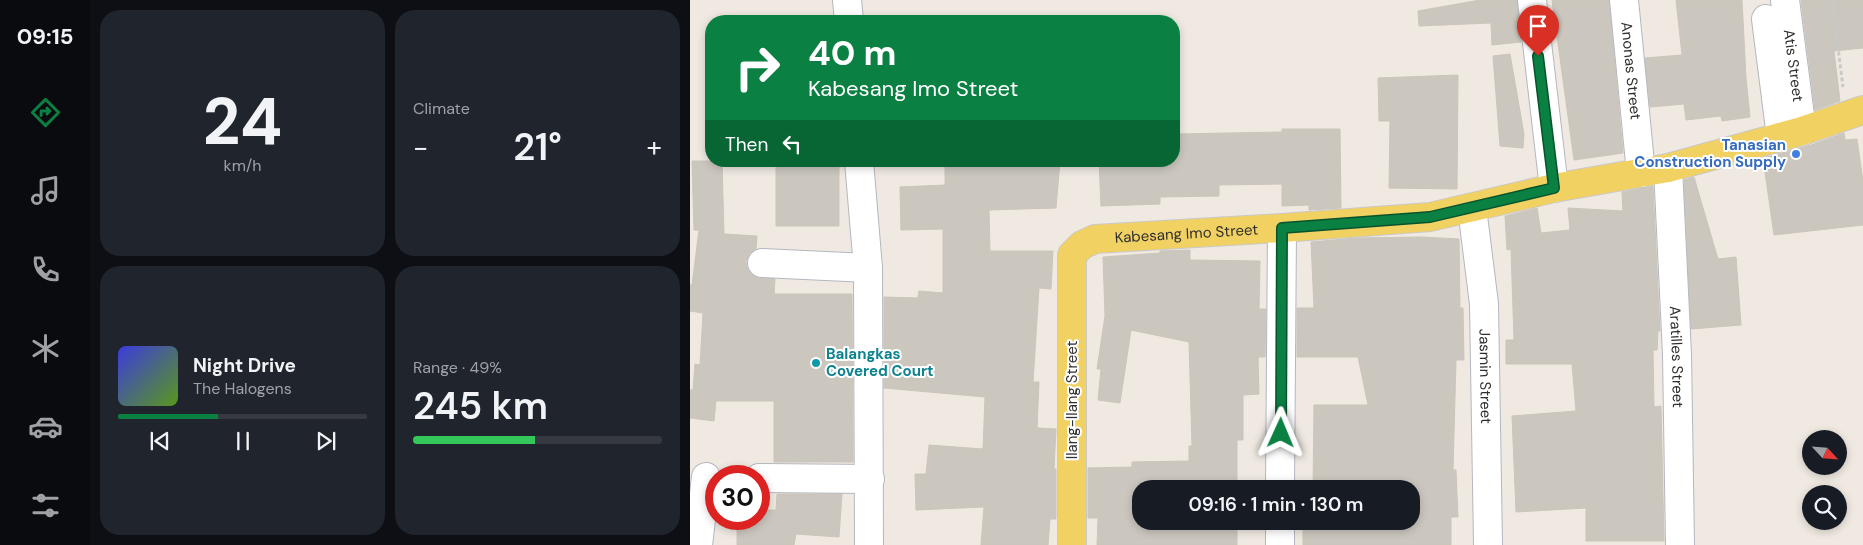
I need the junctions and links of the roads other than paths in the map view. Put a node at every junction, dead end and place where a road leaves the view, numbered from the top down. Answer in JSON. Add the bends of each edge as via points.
{"nodes":[{"id":1,"x":847,"y":0,"type":"edge"},
{"id":2,"x":1532,"y":0,"type":"edge"},
{"id":3,"x":1624,"y":0,"type":"edge"},
{"id":4,"x":1785,"y":0,"type":"edge"},
{"id":5,"x":848,"y":15,"type":"edge"},
{"id":6,"x":1766,"y":19,"type":"dead end"},
{"id":7,"x":1855,"y":112,"type":"edge"},
{"id":8,"x":1792,"y":134,"type":"junction"},
{"id":9,"x":860,"y":167,"type":"edge"},
{"id":10,"x":1668,"y":168,"type":"junction"},
{"id":11,"x":1641,"y":173,"type":"junction"},
{"id":12,"x":1554,"y":188,"type":"junction"},
{"id":13,"x":1472,"y":208,"type":"junction"},
{"id":14,"x":1282,"y":228,"type":"junction"},
{"id":15,"x":1072,"y":255,"type":"joint"},
{"id":16,"x":762,"y":263,"type":"dead end"},
{"id":17,"x":868,"y":268,"type":"junction"},
{"id":18,"x":704,"y":477,"type":"edge"},
{"id":19,"x":770,"y":478,"type":"edge"},
{"id":20,"x":870,"y":479,"type":"junction"},
{"id":21,"x":1280,"y":480,"type":"edge"},
{"id":22,"x":1280,"y":530,"type":"edge"},
{"id":23,"x":698,"y":545,"type":"edge"},
{"id":24,"x":869,"y":545,"type":"edge"},
{"id":25,"x":1072,"y":545,"type":"edge"},
{"id":26,"x":1280,"y":545,"type":"edge"},
{"id":27,"x":1488,"y":545,"type":"edge"},
{"id":28,"x":1680,"y":545,"type":"edge"}],
"edges":[{"from":1,"to":5,"type":"street"},
{"from":2,"to":12,"type":"street"},
{"from":3,"to":11,"type":"street","name":"Anonas Street"},
{"from":4,"to":8,"type":"street","name":"Atis Street"},
{"from":6,"to":8,"type":"street"},
{"from":7,"to":8,"type":"main road","name":"Kabesang Imo Street"},
{"from":8,"to":10,"type":"main road","name":"Kabesang Imo Street"},
{"from":9,"to":17,"type":"street"},
{"from":10,"to":11,"type":"main road","name":"Kabesang Imo Street"},
{"from":10,"to":28,"type":"street","name":"Aratilles Street","via":[[1677,354]]},
{"from":11,"to":12,"type":"main road","name":"Kabesang Imo Street"},
{"from":12,"to":13,"type":"main road","name":"Kabesang Imo Street"},
{"from":13,"to":14,"type":"main road","name":"Kabesang Imo Street","via":[[1430,217]]},
{"from":13,"to":27,"type":"street","name":"Jasmin Street","via":[[1484,304]]},
{"from":14,"to":15,"type":"main road","name":"Kabesang Imo Street","via":[[1095,239]]},
{"from":14,"to":21,"type":"street"},
{"from":15,"to":25,"type":"main road","name":"Ilang-Ilang Street"},
{"from":16,"to":17,"type":"street"},
{"from":17,"to":20,"type":"street"},
{"from":18,"to":23,"type":"street"},
{"from":19,"to":20,"type":"street"},
{"from":20,"to":24,"type":"street"},
{"from":22,"to":26,"type":"street"}]}
